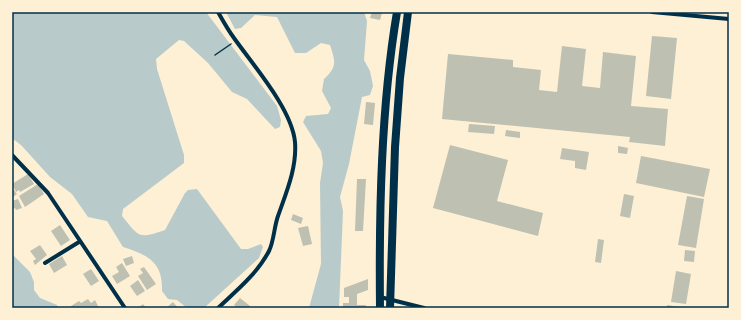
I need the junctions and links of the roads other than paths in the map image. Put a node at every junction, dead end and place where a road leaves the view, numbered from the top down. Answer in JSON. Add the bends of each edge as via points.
{"nodes":[{"id":1,"x":218,"y":12,"type":"edge"},
{"id":2,"x":397,"y":12,"type":"edge"},
{"id":3,"x":408,"y":12,"type":"edge"},
{"id":4,"x":652,"y":12,"type":"edge"},
{"id":5,"x":729,"y":19,"type":"edge"},
{"id":6,"x":12,"y":155,"type":"edge"},
{"id":7,"x":80,"y":242,"type":"junction"},
{"id":8,"x":45,"y":263,"type":"dead end"},
{"id":9,"x":380,"y":297,"type":"junction"},
{"id":10,"x":391,"y":304,"type":"edge"},
{"id":11,"x":125,"y":308,"type":"edge"},
{"id":12,"x":218,"y":308,"type":"edge"},
{"id":13,"x":380,"y":308,"type":"edge"},
{"id":14,"x":424,"y":308,"type":"edge"}],
"edges":[{"from":1,"to":12,"type":"street","via":[[236,41],[266,80],[286,115],[295,142],[294,165],[269,250],[256,271]]},
{"from":2,"to":9,"type":"highway","via":[[388,88],[381,193]]},
{"from":3,"to":10,"type":"highway","via":[[395,147]]},
{"from":4,"to":5,"type":"street"},
{"from":6,"to":7,"type":"street","via":[[48,193]]},
{"from":7,"to":8,"type":"street"},
{"from":7,"to":11,"type":"street"},
{"from":9,"to":10,"type":"street"},
{"from":9,"to":13,"type":"highway"},
{"from":10,"to":14,"type":"street"}]}
